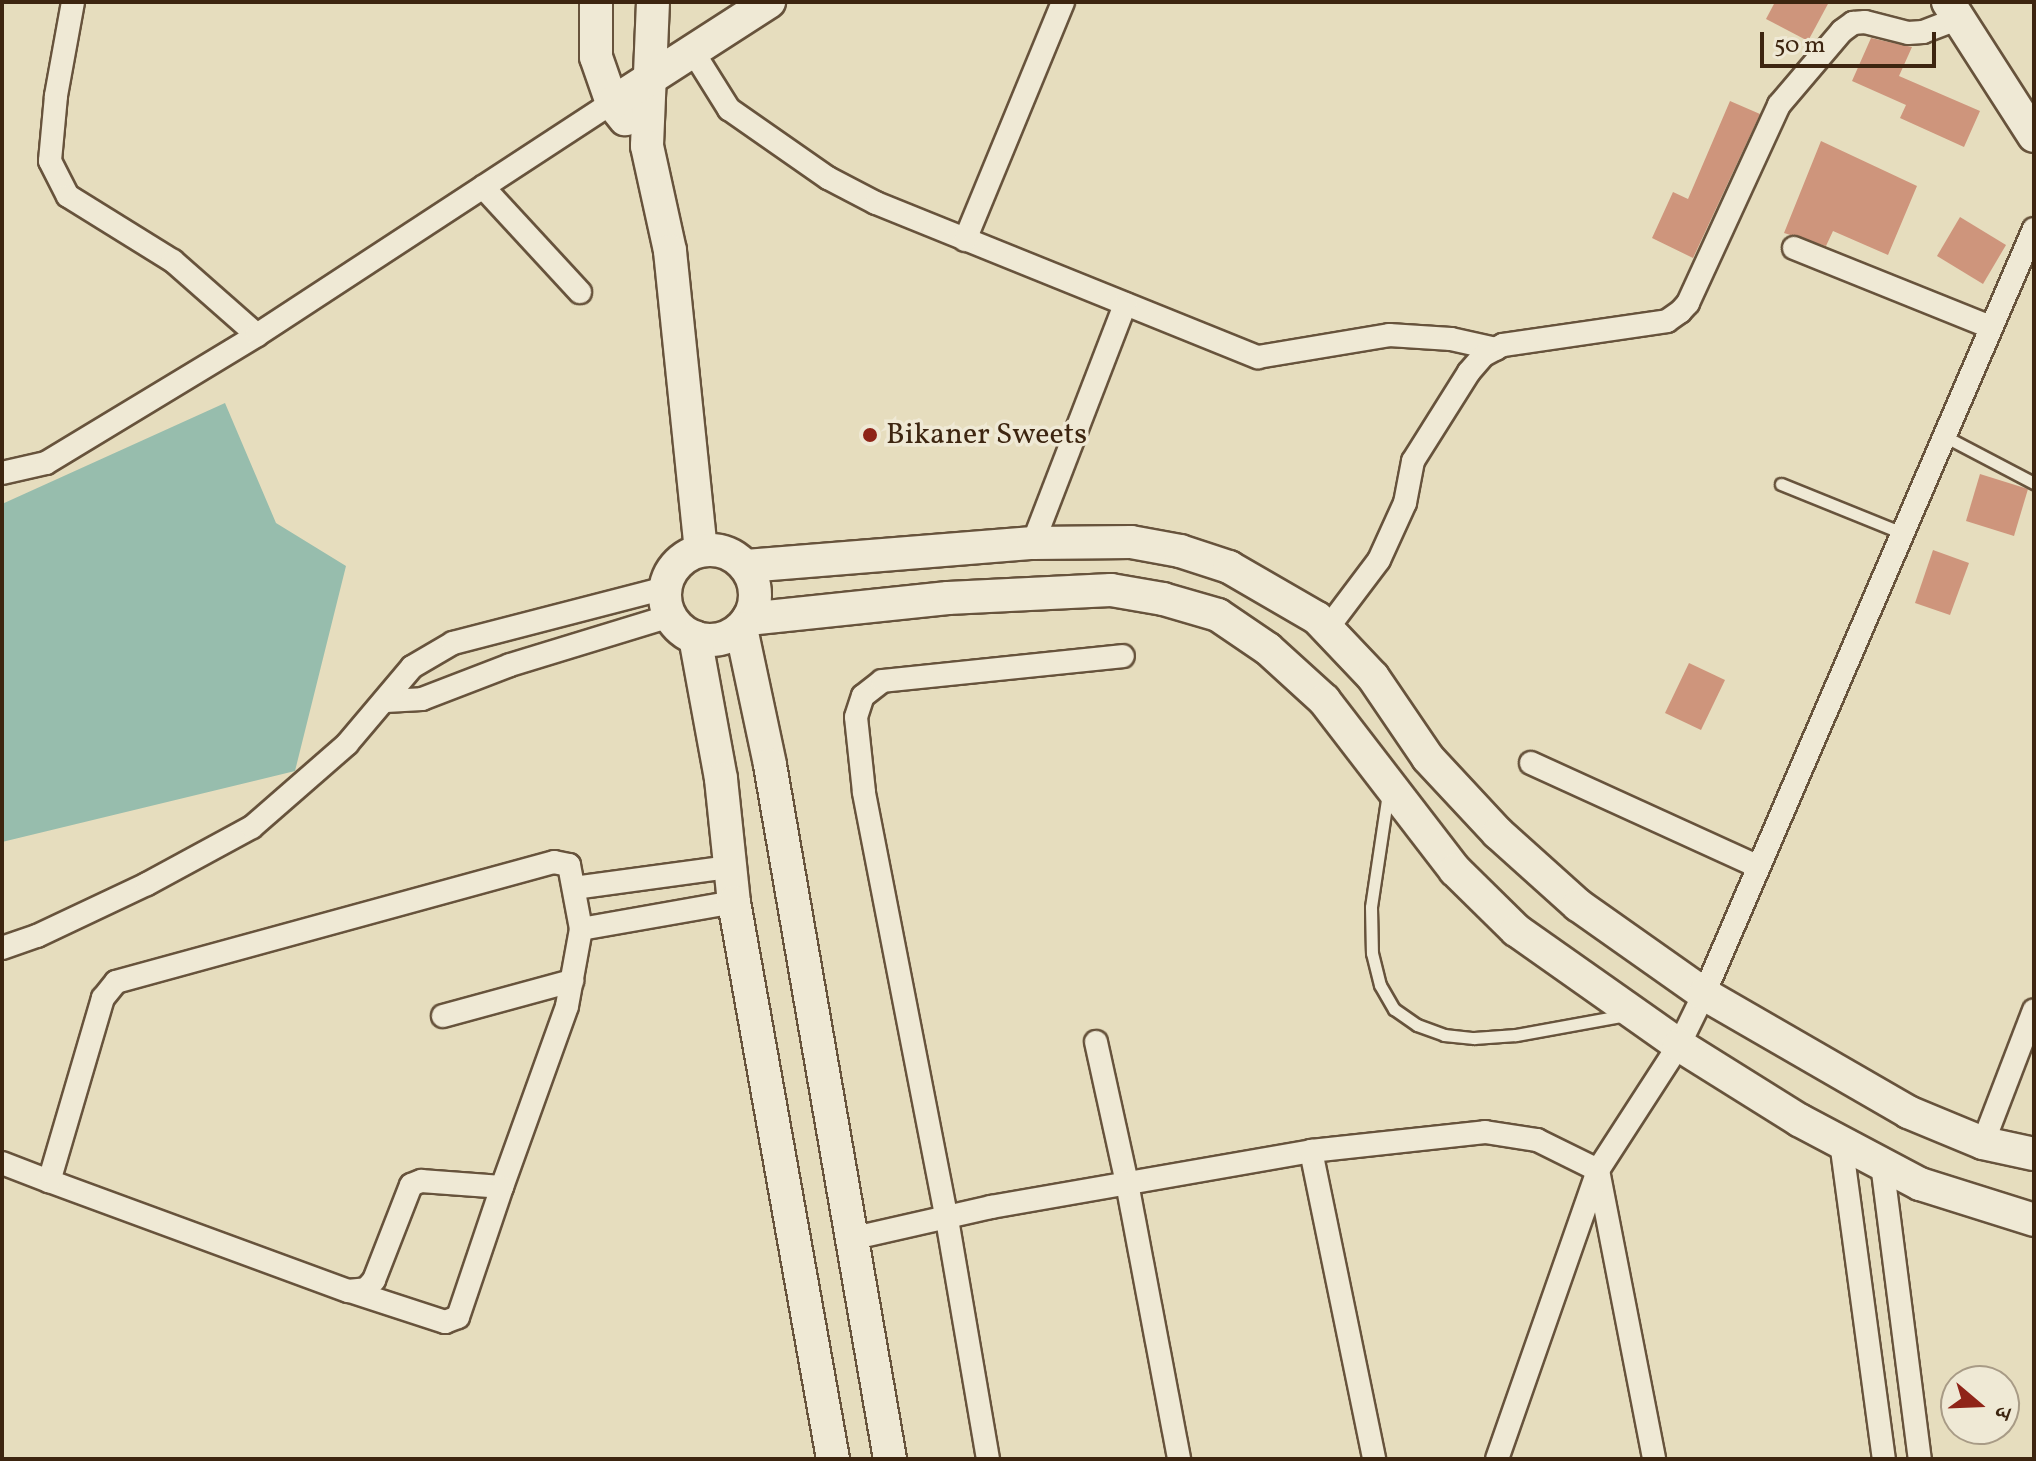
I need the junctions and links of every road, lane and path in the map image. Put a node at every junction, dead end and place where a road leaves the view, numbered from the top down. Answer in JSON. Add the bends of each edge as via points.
{"nodes":[{"id":1,"x":73,"y":2,"type":"edge"},
{"id":2,"x":596,"y":2,"type":"edge"},
{"id":3,"x":653,"y":2,"type":"edge"},
{"id":4,"x":769,"y":2,"type":"edge"},
{"id":5,"x":1063,"y":2,"type":"edge"},
{"id":6,"x":1953,"y":10,"type":"edge"},
{"id":7,"x":692,"y":50,"type":"junction"},
{"id":8,"x":652,"y":75,"type":"junction"},
{"id":9,"x":612,"y":103,"type":"junction"},
{"id":10,"x":2034,"y":136,"type":"edge"},
{"id":11,"x":647,"y":146,"type":"junction"},
{"id":12,"x":483,"y":187,"type":"junction"},
{"id":13,"x":2034,"y":229,"type":"edge"},
{"id":14,"x":965,"y":240,"type":"junction"},
{"id":15,"x":1794,"y":248,"type":"dead end"},
{"id":16,"x":580,"y":292,"type":"dead end"},
{"id":17,"x":1125,"y":304,"type":"junction"},
{"id":18,"x":1991,"y":327,"type":"junction"},
{"id":19,"x":257,"y":335,"type":"junction"},
{"id":20,"x":1496,"y":349,"type":"junction"},
{"id":21,"x":1944,"y":436,"type":"junction"},
{"id":22,"x":2,"y":473,"type":"edge"},
{"id":23,"x":2034,"y":483,"type":"edge"},
{"id":24,"x":1781,"y":484,"type":"dead end"},
{"id":25,"x":1902,"y":533,"type":"junction"},
{"id":26,"x":1033,"y":543,"type":"junction"},
{"id":27,"x":701,"y":550,"type":"junction"},
{"id":28,"x":746,"y":566,"type":"junction"},
{"id":29,"x":668,"y":602,"type":"junction"},
{"id":30,"x":745,"y":623,"type":"junction"},
{"id":31,"x":1327,"y":629,"type":"junction"},
{"id":32,"x":695,"y":637,"type":"junction"},
{"id":33,"x":1123,"y":656,"type":"dead end"},
{"id":34,"x":386,"y":701,"type":"junction"},
{"id":35,"x":1531,"y":763,"type":"dead end"},
{"id":36,"x":1390,"y":785,"type":"junction"},
{"id":37,"x":1757,"y":866,"type":"junction"},
{"id":38,"x":730,"y":867,"type":"junction"},
{"id":39,"x":574,"y":888,"type":"junction"},
{"id":40,"x":734,"y":902,"type":"junction"},
{"id":41,"x":581,"y":929,"type":"junction"},
{"id":42,"x":2,"y":948,"type":"edge"},
{"id":43,"x":572,"y":981,"type":"junction"},
{"id":44,"x":1704,"y":994,"type":"junction"},
{"id":45,"x":2034,"y":1010,"type":"edge"},
{"id":46,"x":1634,"y":1013,"type":"junction"},
{"id":47,"x":443,"y":1016,"type":"dead end"},
{"id":48,"x":1096,"y":1042,"type":"dead end"},
{"id":49,"x":1679,"y":1045,"type":"junction"},
{"id":50,"x":1841,"y":1142,"type":"junction"},
{"id":51,"x":1983,"y":1143,"type":"junction"},
{"id":52,"x":1311,"y":1151,"type":"junction"},
{"id":53,"x":2034,"y":1154,"type":"edge"},
{"id":54,"x":2,"y":1163,"type":"edge"},
{"id":55,"x":1882,"y":1164,"type":"junction"},
{"id":56,"x":1598,"y":1170,"type":"junction"},
{"id":57,"x":49,"y":1181,"type":"junction"},
{"id":58,"x":1127,"y":1183,"type":"junction"},
{"id":59,"x":502,"y":1187,"type":"junction"},
{"id":60,"x":947,"y":1220,"type":"junction"},
{"id":61,"x":2034,"y":1220,"type":"edge"},
{"id":62,"x":850,"y":1239,"type":"junction"},
{"id":63,"x":348,"y":1291,"type":"junction"},
{"id":64,"x":833,"y":1459,"type":"edge"},
{"id":65,"x":890,"y":1459,"type":"edge"},
{"id":66,"x":988,"y":1459,"type":"edge"},
{"id":67,"x":1179,"y":1459,"type":"edge"},
{"id":68,"x":1374,"y":1459,"type":"edge"},
{"id":69,"x":1497,"y":1459,"type":"edge"},
{"id":70,"x":1654,"y":1459,"type":"edge"},
{"id":71,"x":1884,"y":1459,"type":"edge"},
{"id":72,"x":1920,"y":1459,"type":"edge"}],
"edges":[{"from":1,"to":19,"type":"street","via":[[50,161],[68,196],[173,261]]},
{"from":2,"to":9,"type":"street","via":[[596,57]]},
{"from":3,"to":8,"type":"street"},
{"from":4,"to":7,"type":"street"},
{"from":5,"to":14,"type":"street"},
{"from":6,"to":10,"type":"street"},
{"from":6,"to":20,"type":"street","via":[[1923,32],[1865,22],[1842,31],[1779,105],[1680,312],[1667,321]]},
{"from":7,"to":8,"type":"street"},
{"from":7,"to":14,"type":"street","via":[[729,109],[876,203]]},
{"from":8,"to":9,"type":"street"},
{"from":8,"to":11,"type":"street"},
{"from":9,"to":11,"type":"street"},
{"from":9,"to":12,"type":"street"},
{"from":11,"to":27,"type":"street","via":[[670,251]]},
{"from":12,"to":16,"type":"street"},
{"from":12,"to":19,"type":"street"},
{"from":13,"to":18,"type":"street"},
{"from":14,"to":17,"type":"street"},
{"from":15,"to":18,"type":"street"},
{"from":17,"to":20,"type":"street","via":[[1258,357],[1389,335],[1451,339]]},
{"from":17,"to":26,"type":"street"},
{"from":18,"to":21,"type":"street"},
{"from":19,"to":22,"type":"street","via":[[46,463]]},
{"from":20,"to":31,"type":"street","via":[[1469,372],[1428,433],[1413,461],[1397,526],[1379,560]]},
{"from":21,"to":23,"type":"lane"},
{"from":21,"to":25,"type":"street"},
{"from":24,"to":25,"type":"lane"},
{"from":25,"to":37,"type":"street"},
{"from":26,"to":28,"type":"street"},
{"from":26,"to":31,"type":"street","via":[[1131,542],[1180,551],[1229,567]]},
{"from":27,"to":28,"type":"street","via":[[728,553]]},
{"from":27,"to":29,"type":"street","via":[[679,563]]},
{"from":28,"to":30,"type":"street","via":[[755,587]]},
{"from":29,"to":32,"type":"street","via":[[676,625]]},
{"from":29,"to":34,"type":"street","via":[[422,699]]},
{"from":29,"to":34,"type":"street","via":[[453,643],[412,667]]},
{"from":30,"to":32,"type":"street","via":[[719,639]]},
{"from":30,"to":36,"type":"street","via":[[948,598],[1111,590],[1163,599],[1218,615],[1268,649],[1324,700]]},
{"from":30,"to":62,"type":"street"},
{"from":31,"to":44,"type":"street","via":[[1373,677],[1428,758],[1498,833],[1578,905]]},
{"from":32,"to":38,"type":"street","via":[[721,779]]},
{"from":33,"to":60,"type":"street","via":[[882,681],[863,696],[856,717],[864,792]]},
{"from":34,"to":42,"type":"street","via":[[347,744],[252,827],[147,884]]},
{"from":35,"to":37,"type":"street"},
{"from":36,"to":46,"type":"street","via":[[1455,870],[1516,930]]},
{"from":36,"to":46,"type":"lane","via":[[1371,907],[1372,953],[1380,985],[1394,1009],[1444,1035],[1474,1038]]},
{"from":37,"to":44,"type":"street"},
{"from":38,"to":39,"type":"street"},
{"from":38,"to":40,"type":"street"},
{"from":39,"to":41,"type":"street"},
{"from":39,"to":57,"type":"street","via":[[569,865],[554,862],[116,982],[103,998]]},
{"from":40,"to":41,"type":"street"},
{"from":40,"to":64,"type":"street"},
{"from":41,"to":43,"type":"street"},
{"from":43,"to":47,"type":"street"},
{"from":43,"to":59,"type":"street"},
{"from":44,"to":49,"type":"street"},
{"from":44,"to":51,"type":"street","via":[[1908,1112]]},
{"from":45,"to":51,"type":"street"},
{"from":46,"to":49,"type":"street"},
{"from":48,"to":58,"type":"street"},
{"from":49,"to":50,"type":"street"},
{"from":49,"to":56,"type":"street"},
{"from":50,"to":55,"type":"street"},
{"from":50,"to":71,"type":"street"},
{"from":51,"to":53,"type":"street"},
{"from":52,"to":56,"type":"street","via":[[1485,1132],[1537,1140]]},
{"from":52,"to":58,"type":"street"},
{"from":52,"to":68,"type":"street"},
{"from":54,"to":57,"type":"street"},
{"from":55,"to":61,"type":"street","via":[[1920,1184]]},
{"from":55,"to":72,"type":"street"},
{"from":56,"to":69,"type":"street"},
{"from":56,"to":70,"type":"street"},
{"from":57,"to":63,"type":"street"},
{"from":58,"to":60,"type":"street"},
{"from":58,"to":67,"type":"street"},
{"from":59,"to":63,"type":"street","via":[[421,1181],[411,1185],[374,1280],[366,1289]]},
{"from":59,"to":63,"type":"street","via":[[458,1317],[445,1322]]},
{"from":60,"to":62,"type":"street"},
{"from":60,"to":66,"type":"street"},
{"from":62,"to":65,"type":"street"}]}
